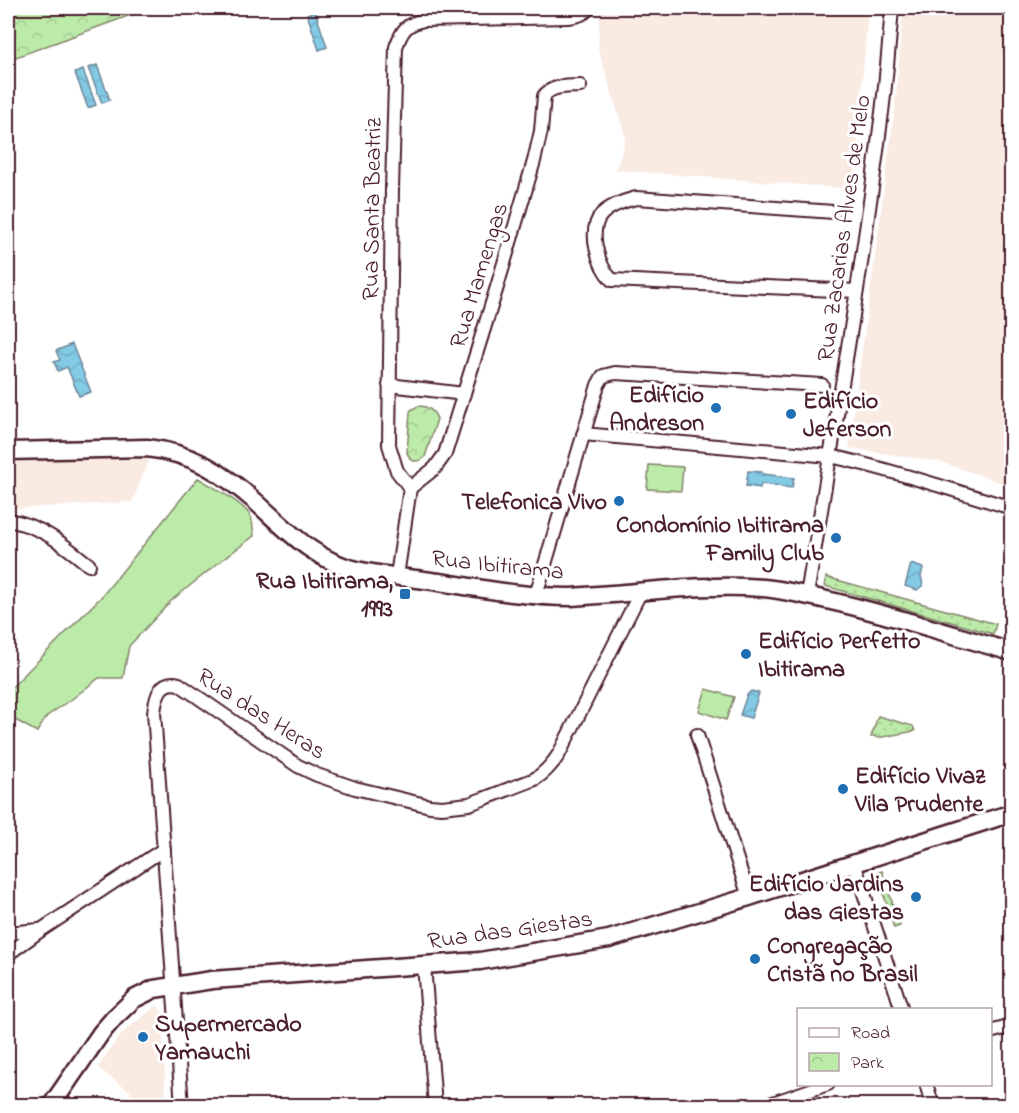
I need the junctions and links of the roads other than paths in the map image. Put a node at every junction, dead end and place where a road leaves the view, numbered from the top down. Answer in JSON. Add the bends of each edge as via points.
{"nodes":[{"id":1,"x":589,"y":8,"type":"edge"},
{"id":2,"x":892,"y":8,"type":"edge"},
{"id":3,"x":580,"y":86,"type":"dead end"},
{"id":4,"x":834,"y":212,"type":"dead end"},
{"id":5,"x":856,"y":291,"type":"junction"},
{"id":6,"x":389,"y":385,"type":"junction"},
{"id":7,"x":822,"y":386,"type":"dead end"},
{"id":8,"x":465,"y":394,"type":"junction"},
{"id":9,"x":583,"y":434,"type":"junction"},
{"id":10,"x":8,"y":451,"type":"edge"},
{"id":11,"x":830,"y":456,"type":"junction"},
{"id":12,"x":410,"y":488,"type":"junction"},
{"id":13,"x":1011,"y":508,"type":"edge"},
{"id":14,"x":8,"y":520,"type":"edge"},
{"id":15,"x":89,"y":565,"type":"dead end"},
{"id":16,"x":397,"y":576,"type":"junction"},
{"id":17,"x":641,"y":591,"type":"junction"},
{"id":18,"x":536,"y":595,"type":"junction"},
{"id":19,"x":807,"y":596,"type":"junction"},
{"id":20,"x":1011,"y":652,"type":"edge"},
{"id":21,"x":697,"y":735,"type":"dead end"},
{"id":22,"x":1011,"y":813,"type":"edge"},
{"id":23,"x":165,"y":849,"type":"junction"},
{"id":24,"x":854,"y":863,"type":"junction"},
{"id":25,"x":749,"y":897,"type":"junction"},
{"id":26,"x":41,"y":930,"type":"junction"},
{"id":27,"x":8,"y":933,"type":"edge"},
{"id":28,"x":8,"y":954,"type":"edge"},
{"id":29,"x":424,"y":965,"type":"junction"},
{"id":30,"x":174,"y":986,"type":"junction"},
{"id":31,"x":901,"y":1008,"type":"edge"},
{"id":32,"x":1011,"y":1026,"type":"edge"},
{"id":33,"x":992,"y":1031,"type":"edge"},
{"id":34,"x":822,"y":1086,"type":"edge"},
{"id":35,"x":927,"y":1086,"type":"edge"},
{"id":36,"x":51,"y":1106,"type":"edge"},
{"id":37,"x":182,"y":1106,"type":"edge"},
{"id":38,"x":435,"y":1106,"type":"edge"},
{"id":39,"x":764,"y":1106,"type":"edge"},
{"id":40,"x":933,"y":1106,"type":"edge"}],
"edges":[{"from":1,"to":6,"type":"street","name":"Rua Santa Beatriz","via":[[568,17],[424,20],[406,27],[400,36],[396,47]]},
{"from":2,"to":5,"type":"street","name":"Rua Zacarias Alves de Melo","via":[[881,119]]},
{"from":3,"to":8,"type":"street","name":"Rua Mamengas","via":[[552,88],[544,96],[534,161]]},
{"from":4,"to":5,"type":"street","via":[[636,198],[620,202],[602,214],[595,228],[597,251],[612,280]]},
{"from":5,"to":11,"type":"street","name":"Rua Zacarias Alves de Melo"},
{"from":6,"to":8,"type":"street"},
{"from":6,"to":12,"type":"street","name":"Rua Santa Beatriz","via":[[389,445],[398,471]]},
{"from":7,"to":9,"type":"street","via":[[610,374],[600,380]]},
{"from":8,"to":12,"type":"street","name":"Rua Mamengas","via":[[445,454]]},
{"from":9,"to":11,"type":"street"},
{"from":9,"to":18,"type":"street"},
{"from":10,"to":16,"type":"main road","name":"Rua Ibitirama","via":[[167,450],[198,461],[234,484],[293,536],[330,561],[356,570]]},
{"from":11,"to":13,"type":"street"},
{"from":11,"to":19,"type":"street","name":"Rua Zacarias Alves de Melo"},
{"from":12,"to":16,"type":"street"},
{"from":14,"to":15,"type":"street","via":[[56,538]]},
{"from":16,"to":18,"type":"main road","name":"Rua Ibitirama"},
{"from":17,"to":18,"type":"main road","name":"Rua Ibitirama","via":[[572,597]]},
{"from":17,"to":19,"type":"main road","name":"Rua Ibitirama","via":[[734,586]]},
{"from":17,"to":23,"type":"street","name":"Rua das Heras","via":[[552,765],[535,779],[469,804],[430,806],[317,775],[179,684],[162,687],[153,712]]},
{"from":19,"to":20,"type":"main road","name":"Rua Ibitirama"},
{"from":21,"to":25,"type":"street"},
{"from":22,"to":24,"type":"main road","name":"Rua das Giestas"},
{"from":23,"to":26,"type":"street"},
{"from":23,"to":30,"type":"street","name":"Rua das Heras"},
{"from":24,"to":25,"type":"main road","name":"Rua das Giestas"},
{"from":24,"to":31,"type":"street"},
{"from":25,"to":29,"type":"main road","name":"Rua das Giestas","via":[[609,939],[511,957]]},
{"from":26,"to":27,"type":"street"},
{"from":26,"to":28,"type":"street"},
{"from":29,"to":30,"type":"main road","name":"Rua das Giestas"},
{"from":29,"to":38,"type":"street"},
{"from":30,"to":36,"type":"main road","name":"Rua das Giestas","via":[[154,989],[134,999],[115,1017]]},
{"from":30,"to":37,"type":"street","name":"Rua das Heras"},
{"from":32,"to":33,"type":"street"},
{"from":34,"to":39,"type":"street"},
{"from":35,"to":40,"type":"street"}]}
